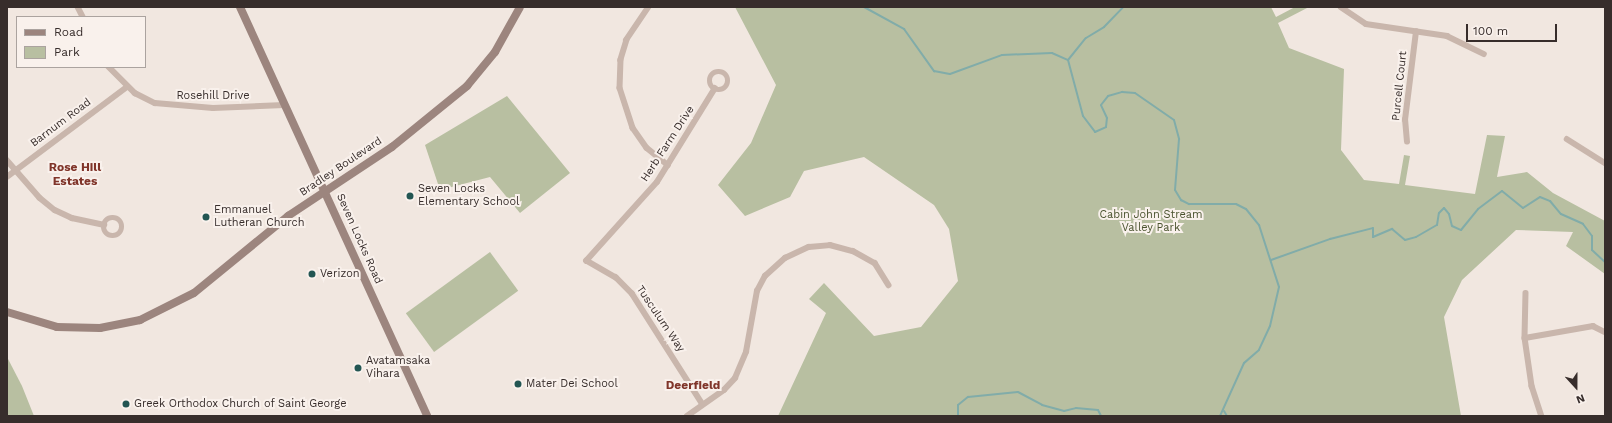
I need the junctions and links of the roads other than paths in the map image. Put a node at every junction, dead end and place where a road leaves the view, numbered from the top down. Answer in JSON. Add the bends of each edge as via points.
{"nodes":[{"id":1,"x":78,"y":7,"type":"edge"},
{"id":2,"x":240,"y":7,"type":"edge"},
{"id":3,"x":520,"y":7,"type":"edge"},
{"id":4,"x":649,"y":7,"type":"edge"},
{"id":5,"x":1341,"y":7,"type":"edge"},
{"id":6,"x":82,"y":16,"type":"edge"},
{"id":7,"x":1416,"y":32,"type":"junction"},
{"id":8,"x":1484,"y":54,"type":"dead end"},
{"id":9,"x":109,"y":68,"type":"edge"},
{"id":10,"x":127,"y":87,"type":"junction"},
{"id":11,"x":715,"y":88,"type":"dead end"},
{"id":12,"x":284,"y":104,"type":"junction"},
{"id":13,"x":1567,"y":139,"type":"dead end"},
{"id":14,"x":1407,"y":142,"type":"dead end"},
{"id":15,"x":7,"y":160,"type":"edge"},
{"id":16,"x":1605,"y":163,"type":"edge"},
{"id":17,"x":668,"y":165,"type":"junction"},
{"id":18,"x":15,"y":170,"type":"junction"},
{"id":19,"x":7,"y":177,"type":"edge"},
{"id":20,"x":324,"y":190,"type":"junction"},
{"id":21,"x":104,"y":225,"type":"dead end"},
{"id":22,"x":586,"y":261,"type":"joint"},
{"id":23,"x":889,"y":285,"type":"dead end"},
{"id":24,"x":1526,"y":292,"type":"dead end"},
{"id":25,"x":7,"y":312,"type":"edge"},
{"id":26,"x":1605,"y":332,"type":"edge"},
{"id":27,"x":1525,"y":338,"type":"junction"},
{"id":28,"x":702,"y":404,"type":"junction"},
{"id":29,"x":427,"y":416,"type":"edge"},
{"id":30,"x":687,"y":416,"type":"edge"},
{"id":31,"x":1542,"y":416,"type":"edge"}],
"edges":[{"from":1,"to":6,"type":"street"},
{"from":2,"to":12,"type":"main road","name":"Seven Locks Road"},
{"from":3,"to":20,"type":"main road","name":"Bradley Boulevard","via":[[495,52],[467,86],[392,147]]},
{"from":4,"to":17,"type":"street","via":[[627,40],[621,60],[620,88],[633,128],[648,148]]},
{"from":5,"to":7,"type":"street","via":[[1366,24]]},
{"from":7,"to":8,"type":"street","via":[[1447,36]]},
{"from":7,"to":14,"type":"street","name":"Purcell Court","via":[[1405,120]]},
{"from":9,"to":10,"type":"street","name":"Rosehill Drive"},
{"from":10,"to":12,"type":"street","name":"Rosehill Drive","via":[[155,103],[175,107]]},
{"from":10,"to":18,"type":"street","name":"Barnum Road"},
{"from":11,"to":17,"type":"street","name":"Herb Farm Drive"},
{"from":12,"to":20,"type":"main road","name":"Seven Locks Road"},
{"from":13,"to":16,"type":"street"},
{"from":15,"to":18,"type":"street"},
{"from":17,"to":22,"type":"street","name":"Herb Farm Drive"},
{"from":18,"to":19,"type":"street","name":"Barnum Road"},
{"from":18,"to":21,"type":"street","via":[[55,210],[72,218]]},
{"from":20,"to":25,"type":"main road","name":"Bradley Boulevard","via":[[215,278],[158,313],[100,328],[57,327]]},
{"from":20,"to":29,"type":"main road","name":"Seven Locks Road"},
{"from":22,"to":28,"type":"street","name":"Tusculum Way","via":[[616,278],[632,294]]},
{"from":23,"to":28,"type":"street","via":[[875,263],[853,251],[830,246],[809,247],[784,258],[765,276],[757,291],[740,369],[724,390]]},
{"from":24,"to":27,"type":"street"},
{"from":26,"to":27,"type":"street","via":[[1593,326]]},
{"from":27,"to":31,"type":"street","via":[[1532,386]]},
{"from":28,"to":30,"type":"street"}]}
